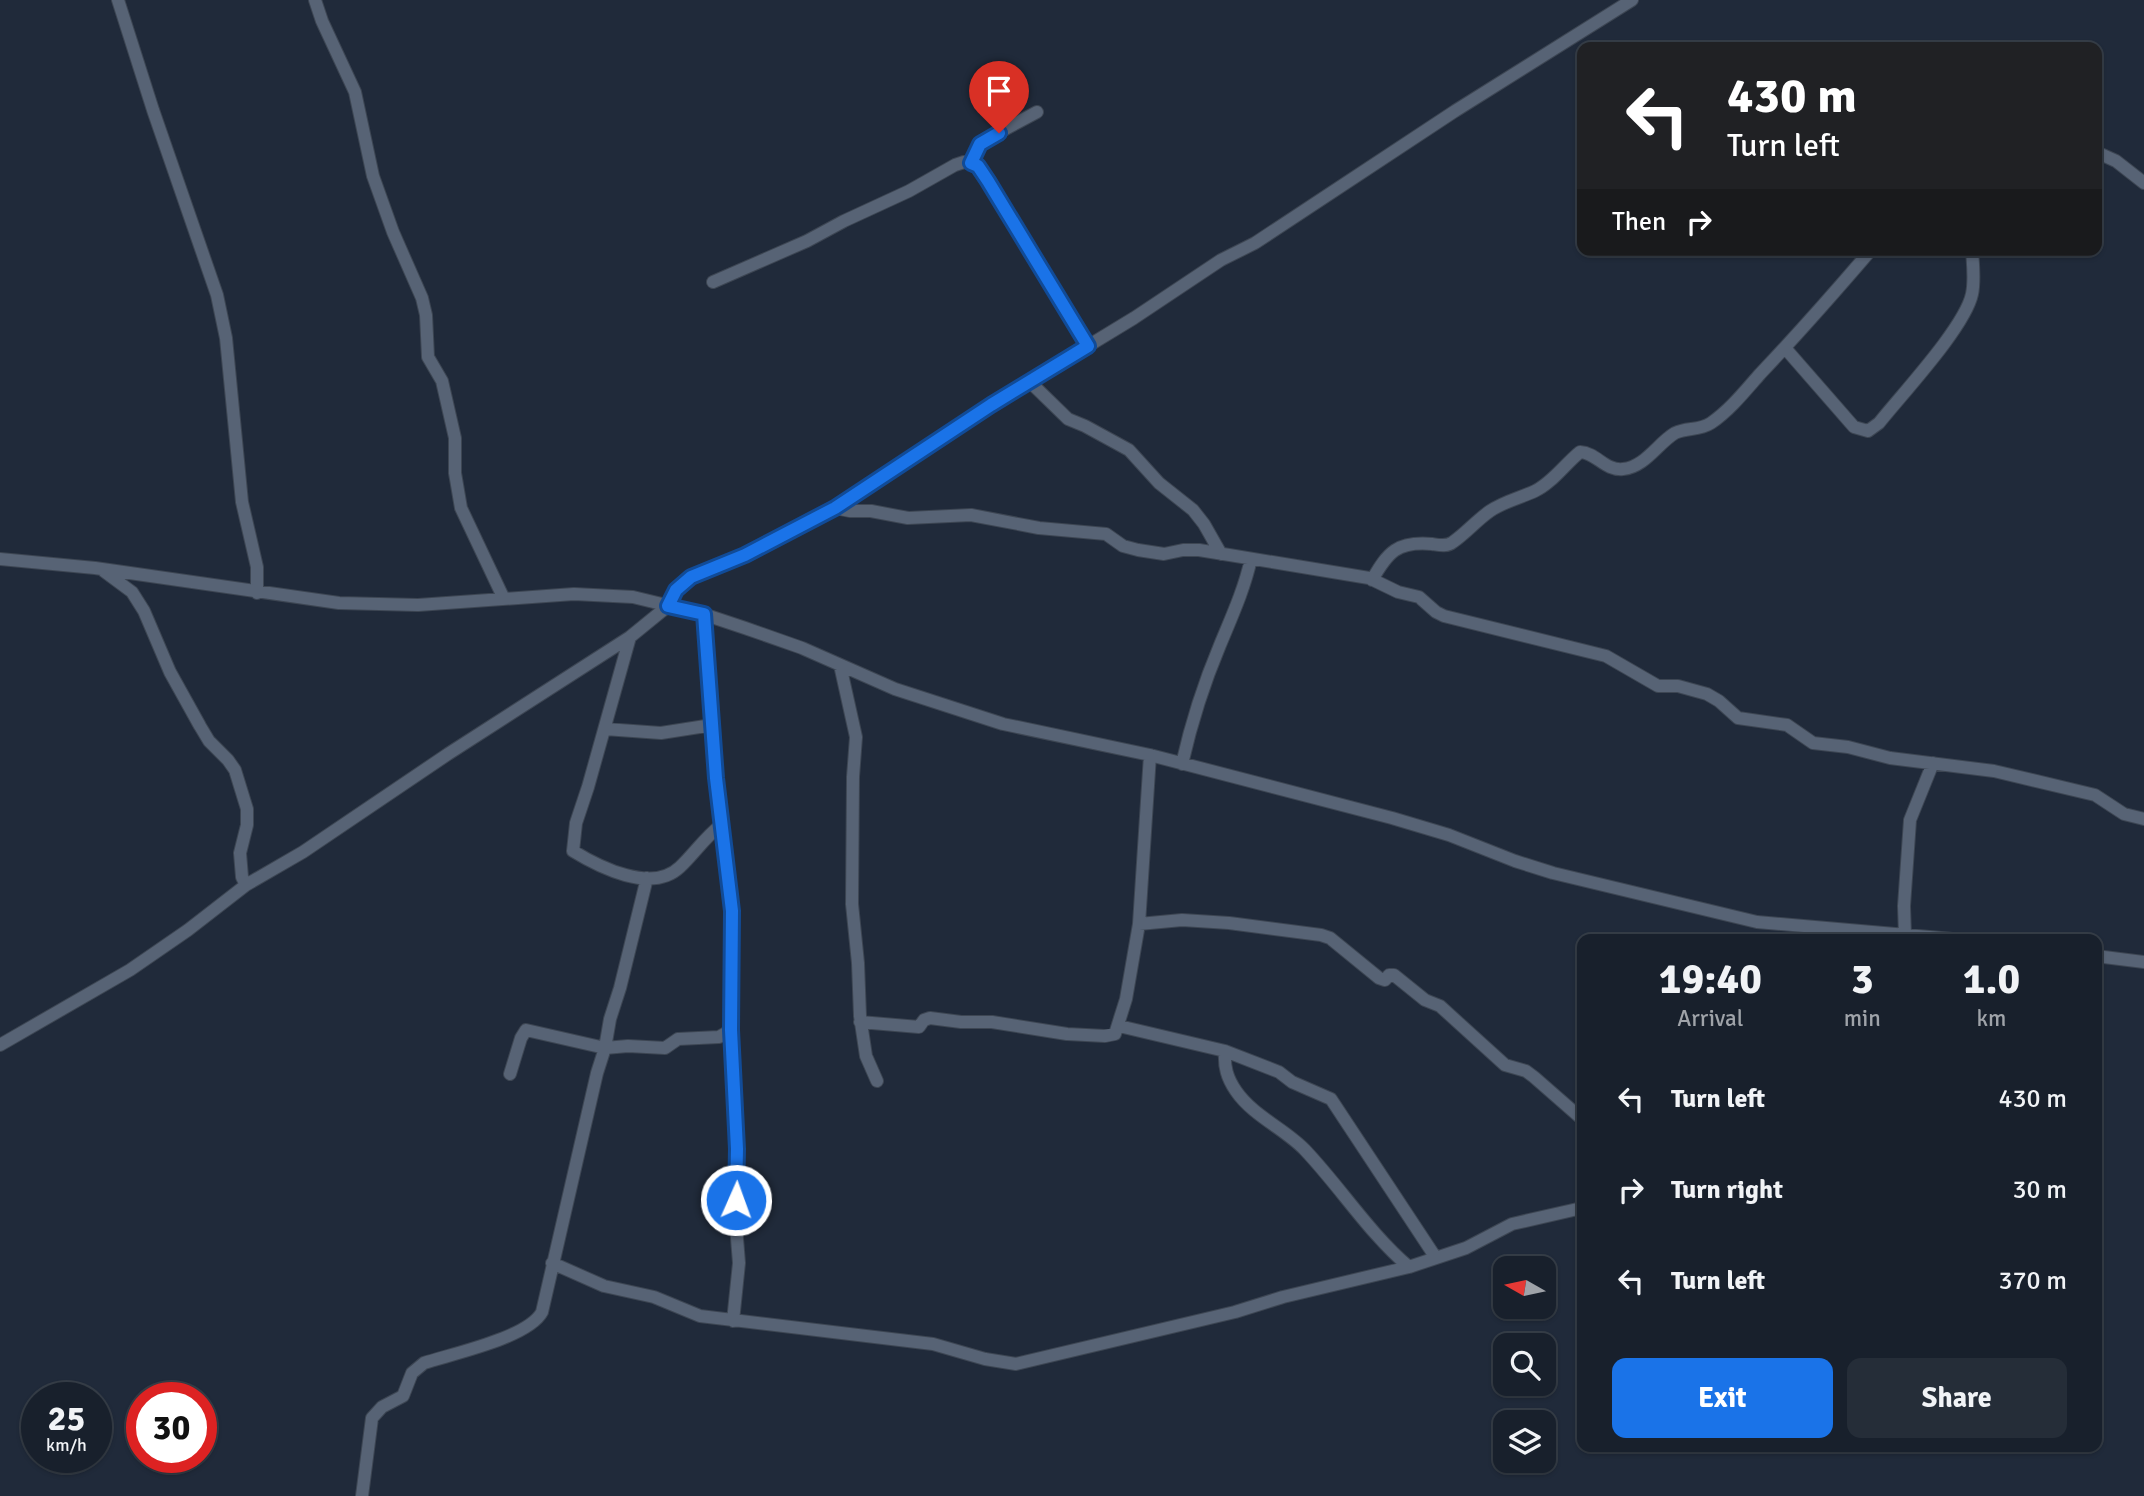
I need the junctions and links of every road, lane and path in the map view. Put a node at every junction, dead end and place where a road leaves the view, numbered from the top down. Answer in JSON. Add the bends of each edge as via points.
{"nodes":[{"id":1,"x":118,"y":0,"type":"edge"},
{"id":2,"x":316,"y":0,"type":"edge"},
{"id":3,"x":1632,"y":0,"type":"edge"},
{"id":4,"x":1037,"y":112,"type":"dead end"},
{"id":5,"x":2102,"y":155,"type":"edge"},
{"id":6,"x":971,"y":163,"type":"junction"},
{"id":7,"x":2144,"y":183,"type":"edge"},
{"id":8,"x":1866,"y":256,"type":"edge"},
{"id":9,"x":1972,"y":256,"type":"edge"},
{"id":10,"x":713,"y":282,"type":"dead end"},
{"id":11,"x":1088,"y":346,"type":"junction"},
{"id":12,"x":1785,"y":348,"type":"junction"},
{"id":13,"x":1030,"y":382,"type":"junction"},
{"id":14,"x":835,"y":508,"type":"junction"},
{"id":15,"x":1221,"y":554,"type":"junction"},
{"id":16,"x":0,"y":559,"type":"edge"},
{"id":17,"x":1251,"y":559,"type":"junction"},
{"id":18,"x":100,"y":568,"type":"junction"},
{"id":19,"x":1373,"y":580,"type":"junction"},
{"id":20,"x":257,"y":593,"type":"junction"},
{"id":21,"x":504,"y":599,"type":"junction"},
{"id":22,"x":668,"y":606,"type":"junction"},
{"id":23,"x":704,"y":614,"type":"junction"},
{"id":24,"x":630,"y":637,"type":"junction"},
{"id":25,"x":840,"y":665,"type":"junction"},
{"id":26,"x":712,"y":725,"type":"junction"},
{"id":27,"x":605,"y":729,"type":"junction"},
{"id":28,"x":1150,"y":755,"type":"junction"},
{"id":29,"x":1933,"y":762,"type":"junction"},
{"id":30,"x":1182,"y":764,"type":"junction"},
{"id":31,"x":2144,"y":819,"type":"edge"},
{"id":32,"x":722,"y":825,"type":"junction"},
{"id":33,"x":647,"y":878,"type":"junction"},
{"id":34,"x":246,"y":885,"type":"junction"},
{"id":35,"x":1139,"y":924,"type":"junction"},
{"id":36,"x":1905,"y":934,"type":"joint"},
{"id":37,"x":2102,"y":957,"type":"edge"},
{"id":38,"x":2144,"y":962,"type":"edge"},
{"id":39,"x":860,"y":1022,"type":"junction"},
{"id":40,"x":1119,"y":1026,"type":"junction"},
{"id":41,"x":731,"y":1030,"type":"junction"},
{"id":42,"x":0,"y":1045,"type":"edge"},
{"id":43,"x":605,"y":1048,"type":"junction"},
{"id":44,"x":1225,"y":1051,"type":"junction"},
{"id":45,"x":510,"y":1074,"type":"dead end"},
{"id":46,"x":877,"y":1081,"type":"dead end"},
{"id":47,"x":1577,"y":1115,"type":"edge"},
{"id":48,"x":1577,"y":1209,"type":"edge"},
{"id":49,"x":1436,"y":1258,"type":"junction"},
{"id":50,"x":552,"y":1263,"type":"junction"},
{"id":51,"x":1409,"y":1267,"type":"junction"},
{"id":52,"x":733,"y":1321,"type":"junction"},
{"id":53,"x":362,"y":1496,"type":"edge"}],
"edges":[{"from":1,"to":20,"type":"street","via":[[217,295]]},
{"from":2,"to":21,"type":"street","via":[[355,92],[373,176],[422,298],[428,357],[442,381],[455,438],[461,508]]},
{"from":3,"to":11,"type":"street"},
{"from":4,"to":6,"type":"street","via":[[983,141]]},
{"from":5,"to":7,"type":"street"},
{"from":6,"to":10,"type":"street","via":[[956,165],[807,241]]},
{"from":6,"to":11,"type":"street","via":[[988,181]]},
{"from":8,"to":12,"type":"street"},
{"from":9,"to":12,"type":"street","via":[[1972,296],[1961,319],[1873,429],[1864,432],[1854,427]]},
{"from":11,"to":13,"type":"street"},
{"from":12,"to":19,"type":"street","via":[[1721,416],[1700,429],[1677,432],[1638,465],[1609,467],[1580,452],[1535,491],[1498,506],[1453,542],[1407,545],[1390,553]]},
{"from":13,"to":14,"type":"street"},
{"from":13,"to":15,"type":"street","via":[[1068,419],[1129,450],[1192,510]]},
{"from":14,"to":15,"type":"street","via":[[908,517],[971,515],[1105,534],[1123,547],[1138,550]]},
{"from":14,"to":22,"type":"street","via":[[691,577],[676,590]]},
{"from":15,"to":17,"type":"street"},
{"from":16,"to":18,"type":"street"},
{"from":17,"to":19,"type":"street"},
{"from":17,"to":30,"type":"street"},
{"from":18,"to":20,"type":"street"},
{"from":18,"to":34,"type":"street","via":[[132,592],[200,726],[235,770],[247,809],[240,853]]},
{"from":19,"to":29,"type":"street","via":[[1419,597],[1444,616],[1606,656],[1658,686],[1707,694],[1739,719],[1787,725],[1813,743]]},
{"from":20,"to":21,"type":"street","via":[[390,605]]},
{"from":21,"to":22,"type":"street","via":[[593,594]]},
{"from":22,"to":23,"type":"street"},
{"from":22,"to":24,"type":"street"},
{"from":23,"to":25,"type":"street"},
{"from":23,"to":26,"type":"street"},
{"from":24,"to":27,"type":"street"},
{"from":24,"to":34,"type":"street"},
{"from":25,"to":28,"type":"street","via":[[895,689],[1003,724]]},
{"from":25,"to":39,"type":"street","via":[[856,737],[852,904]]},
{"from":26,"to":27,"type":"street","via":[[661,733]]},
{"from":26,"to":32,"type":"street"},
{"from":27,"to":33,"type":"street","via":[[572,847],[603,867]]},
{"from":28,"to":30,"type":"street"},
{"from":28,"to":35,"type":"street"},
{"from":29,"to":31,"type":"street","via":[[2085,792],[2130,817]]},
{"from":29,"to":36,"type":"street","via":[[1910,820]]},
{"from":30,"to":36,"type":"street","via":[[1449,835],[1541,870],[1757,922]]},
{"from":32,"to":33,"type":"street","via":[[677,870]]},
{"from":32,"to":41,"type":"street","via":[[732,911]]},
{"from":33,"to":43,"type":"street"},
{"from":34,"to":42,"type":"street","via":[[130,970]]},
{"from":35,"to":40,"type":"street"},
{"from":35,"to":47,"type":"street","via":[[1182,920],[1229,923],[1329,938],[1379,978],[1394,975],[1440,1006],[1506,1065],[1534,1077]]},
{"from":37,"to":38,"type":"street"},
{"from":39,"to":40,"type":"street","via":[[919,1027],[930,1018],[1105,1036],[1115,1034]]},
{"from":39,"to":46,"type":"street","via":[[866,1056]]},
{"from":40,"to":44,"type":"street"},
{"from":41,"to":43,"type":"street","via":[[719,1037],[678,1039],[665,1048]]},
{"from":41,"to":52,"type":"street","via":[[739,1263]]},
{"from":43,"to":45,"type":"street","via":[[526,1031]]},
{"from":43,"to":50,"type":"street"},
{"from":44,"to":49,"type":"street","via":[[1331,1099]]},
{"from":44,"to":51,"type":"street","via":[[1227,1075],[1238,1094],[1305,1150],[1388,1249]]},
{"from":48,"to":49,"type":"street","via":[[1512,1224]]},
{"from":49,"to":51,"type":"street"},
{"from":50,"to":52,"type":"street","via":[[604,1286],[654,1297],[700,1316]]},
{"from":50,"to":53,"type":"street","via":[[547,1298],[534,1322],[477,1348],[424,1363],[412,1373],[403,1396],[376,1412],[369,1424]]},
{"from":51,"to":52,"type":"street","via":[[1016,1364],[933,1344]]}]}
